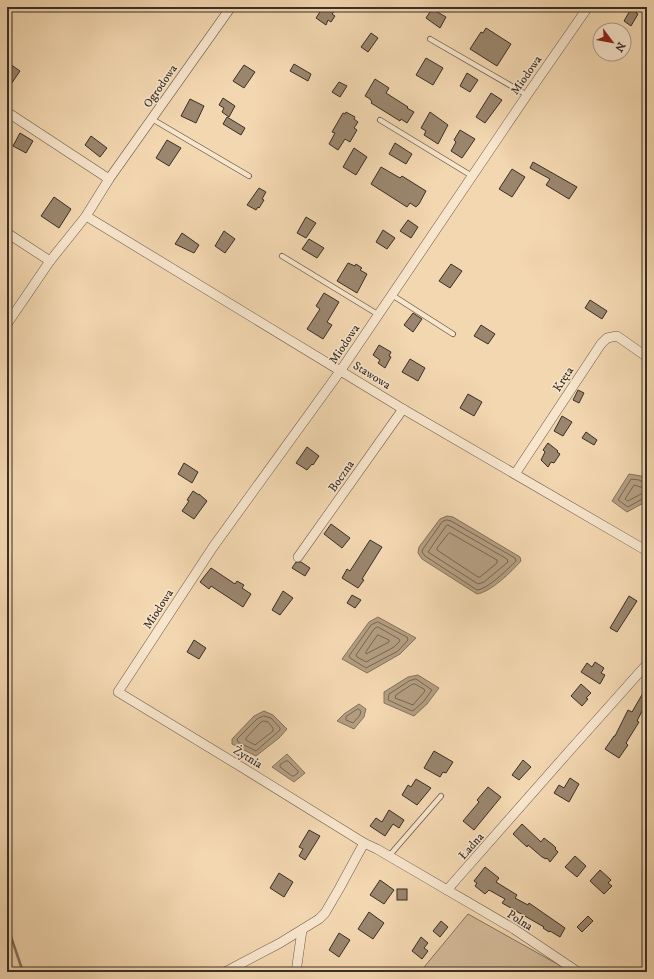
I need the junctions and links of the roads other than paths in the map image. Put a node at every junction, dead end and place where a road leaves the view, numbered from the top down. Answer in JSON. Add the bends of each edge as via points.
{"nodes":[{"id":1,"x":231,"y":7,"type":"edge"},
{"id":2,"x":588,"y":7,"type":"edge"},
{"id":3,"x":430,"y":39,"type":"dead end"},
{"id":4,"x":527,"y":95,"type":"junction"},
{"id":5,"x":7,"y":112,"type":"edge"},
{"id":6,"x":152,"y":119,"type":"junction"},
{"id":7,"x":380,"y":120,"type":"dead end"},
{"id":8,"x":249,"y":176,"type":"dead end"},
{"id":9,"x":472,"y":176,"type":"junction"},
{"id":10,"x":109,"y":179,"type":"junction"},
{"id":11,"x":86,"y":216,"type":"junction"},
{"id":12,"x":7,"y":233,"type":"edge"},
{"id":13,"x":282,"y":256,"type":"dead end"},
{"id":14,"x":50,"y":261,"type":"junction"},
{"id":15,"x":392,"y":295,"type":"junction"},
{"id":16,"x":379,"y":315,"type":"junction"},
{"id":17,"x":7,"y":324,"type":"edge"},
{"id":18,"x":454,"y":334,"type":"dead end"},
{"id":19,"x":647,"y":357,"type":"edge"},
{"id":20,"x":341,"y":370,"type":"junction"},
{"id":21,"x":403,"y":409,"type":"junction"},
{"id":22,"x":515,"y":474,"type":"junction"},
{"id":23,"x":647,"y":551,"type":"edge"},
{"id":24,"x":298,"y":557,"type":"dead end"},
{"id":25,"x":647,"y":664,"type":"edge"},
{"id":26,"x":118,"y":692,"type":"joint"},
{"id":27,"x":441,"y":796,"type":"dead end"},
{"id":28,"x":364,"y":843,"type":"junction"},
{"id":29,"x":389,"y":856,"type":"junction"},
{"id":30,"x":447,"y":890,"type":"junction"},
{"id":31,"x":302,"y":930,"type":"junction"},
{"id":32,"x":225,"y":972,"type":"edge"},
{"id":33,"x":296,"y":972,"type":"edge"},
{"id":34,"x":578,"y":972,"type":"edge"}],
"edges":[{"from":1,"to":6,"type":"street","name":"Ogrodowa"},
{"from":2,"to":4,"type":"street","name":"Miodowa"},
{"from":3,"to":4,"type":"lane"},
{"from":4,"to":9,"type":"street","name":"Miodowa"},
{"from":5,"to":10,"type":"street"},
{"from":6,"to":8,"type":"lane"},
{"from":6,"to":10,"type":"street","name":"Ogrodowa"},
{"from":7,"to":9,"type":"lane"},
{"from":9,"to":15,"type":"street","name":"Miodowa"},
{"from":10,"to":11,"type":"street","name":"Ogrodowa"},
{"from":11,"to":14,"type":"street","name":"Ogrodowa"},
{"from":11,"to":20,"type":"street","name":"Stawowa"},
{"from":12,"to":14,"type":"street"},
{"from":13,"to":16,"type":"lane"},
{"from":14,"to":17,"type":"street","name":"Ogrodowa"},
{"from":15,"to":16,"type":"street","name":"Miodowa"},
{"from":15,"to":18,"type":"lane"},
{"from":16,"to":20,"type":"street","name":"Miodowa"},
{"from":19,"to":22,"type":"street","name":"Kręta","via":[[618,336],[607,338],[600,344]]},
{"from":20,"to":21,"type":"street","name":"Stawowa"},
{"from":20,"to":26,"type":"street","name":"Miodowa","via":[[213,548]]},
{"from":21,"to":22,"type":"street","name":"Stawowa"},
{"from":21,"to":24,"type":"street","name":"Boczna"},
{"from":22,"to":23,"type":"street","name":"Stawowa"},
{"from":25,"to":30,"type":"street","name":"Ładna"},
{"from":26,"to":28,"type":"street","name":"Żytnia"},
{"from":27,"to":29,"type":"lane"},
{"from":28,"to":29,"type":"street"},
{"from":28,"to":31,"type":"street","via":[[325,913]]},
{"from":29,"to":30,"type":"street"},
{"from":30,"to":34,"type":"street","name":"Polna","via":[[514,929]]},
{"from":31,"to":32,"type":"street"},
{"from":31,"to":33,"type":"street"}]}
